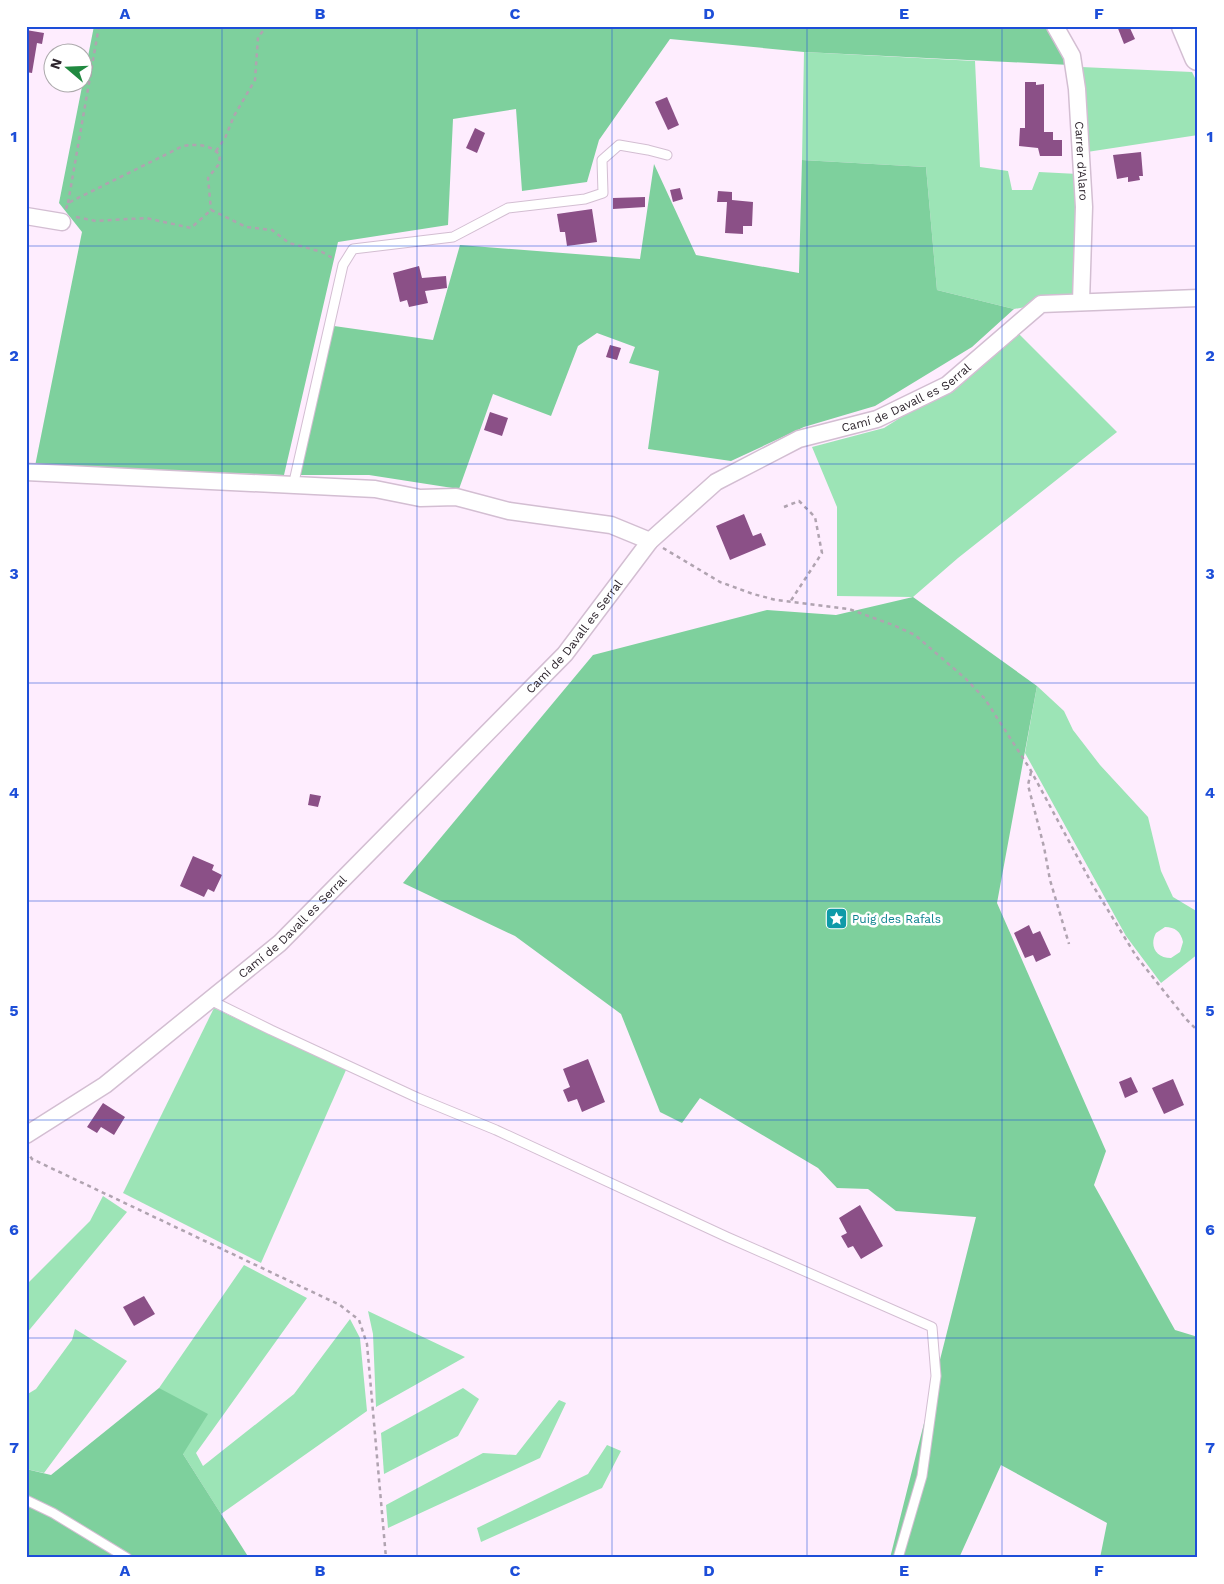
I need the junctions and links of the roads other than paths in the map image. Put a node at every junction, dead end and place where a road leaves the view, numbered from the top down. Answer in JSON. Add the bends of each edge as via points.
{"nodes":[{"id":1,"x":1054,"y":26,"type":"edge"},
{"id":2,"x":1185,"y":26,"type":"edge"},
{"id":3,"x":1198,"y":56,"type":"edge"},
{"id":4,"x":668,"y":155,"type":"dead end"},
{"id":5,"x":26,"y":216,"type":"edge"},
{"id":6,"x":64,"y":219,"type":"road end"},
{"id":7,"x":1198,"y":298,"type":"edge"},
{"id":8,"x":1080,"y":302,"type":"junction"},
{"id":9,"x":26,"y":472,"type":"edge"},
{"id":10,"x":293,"y":486,"type":"junction"},
{"id":11,"x":650,"y":541,"type":"junction"},
{"id":12,"x":210,"y":1000,"type":"junction"},
{"id":13,"x":26,"y":1135,"type":"edge"},
{"id":14,"x":26,"y":1500,"type":"edge"},
{"id":15,"x":126,"y":1558,"type":"edge"},
{"id":16,"x":898,"y":1558,"type":"edge"}],
"edges":[{"from":1,"to":8,"type":"street","name":"Carrer d'Alaro","via":[[1072,56],[1077,89],[1084,207]]},
{"from":2,"to":3,"type":"main road"},
{"from":4,"to":10,"type":"lane","via":[[619,145],[602,160],[603,193],[585,199],[508,208],[453,237],[353,248],[343,264]]},
{"from":5,"to":6,"type":"street"},
{"from":7,"to":8,"type":"street","name":"Camí de Davall es Serral"},
{"from":8,"to":11,"type":"street","name":"Camí de Davall es Serral","via":[[1041,304],[947,385],[877,419],[799,439],[716,482]]},
{"from":9,"to":10,"type":"street"},
{"from":10,"to":11,"type":"street","via":[[375,489],[420,498],[456,497],[509,511],[611,525]]},
{"from":11,"to":12,"type":"street","name":"Camí de Davall es Serral","via":[[565,654],[280,943]]},
{"from":12,"to":13,"type":"street","name":"Camí de Davall es Serral","via":[[104,1085]]},
{"from":12,"to":16,"type":"lane","via":[[418,1098],[496,1130],[932,1327],[936,1376],[922,1476]]},
{"from":14,"to":15,"type":"lane"}]}
